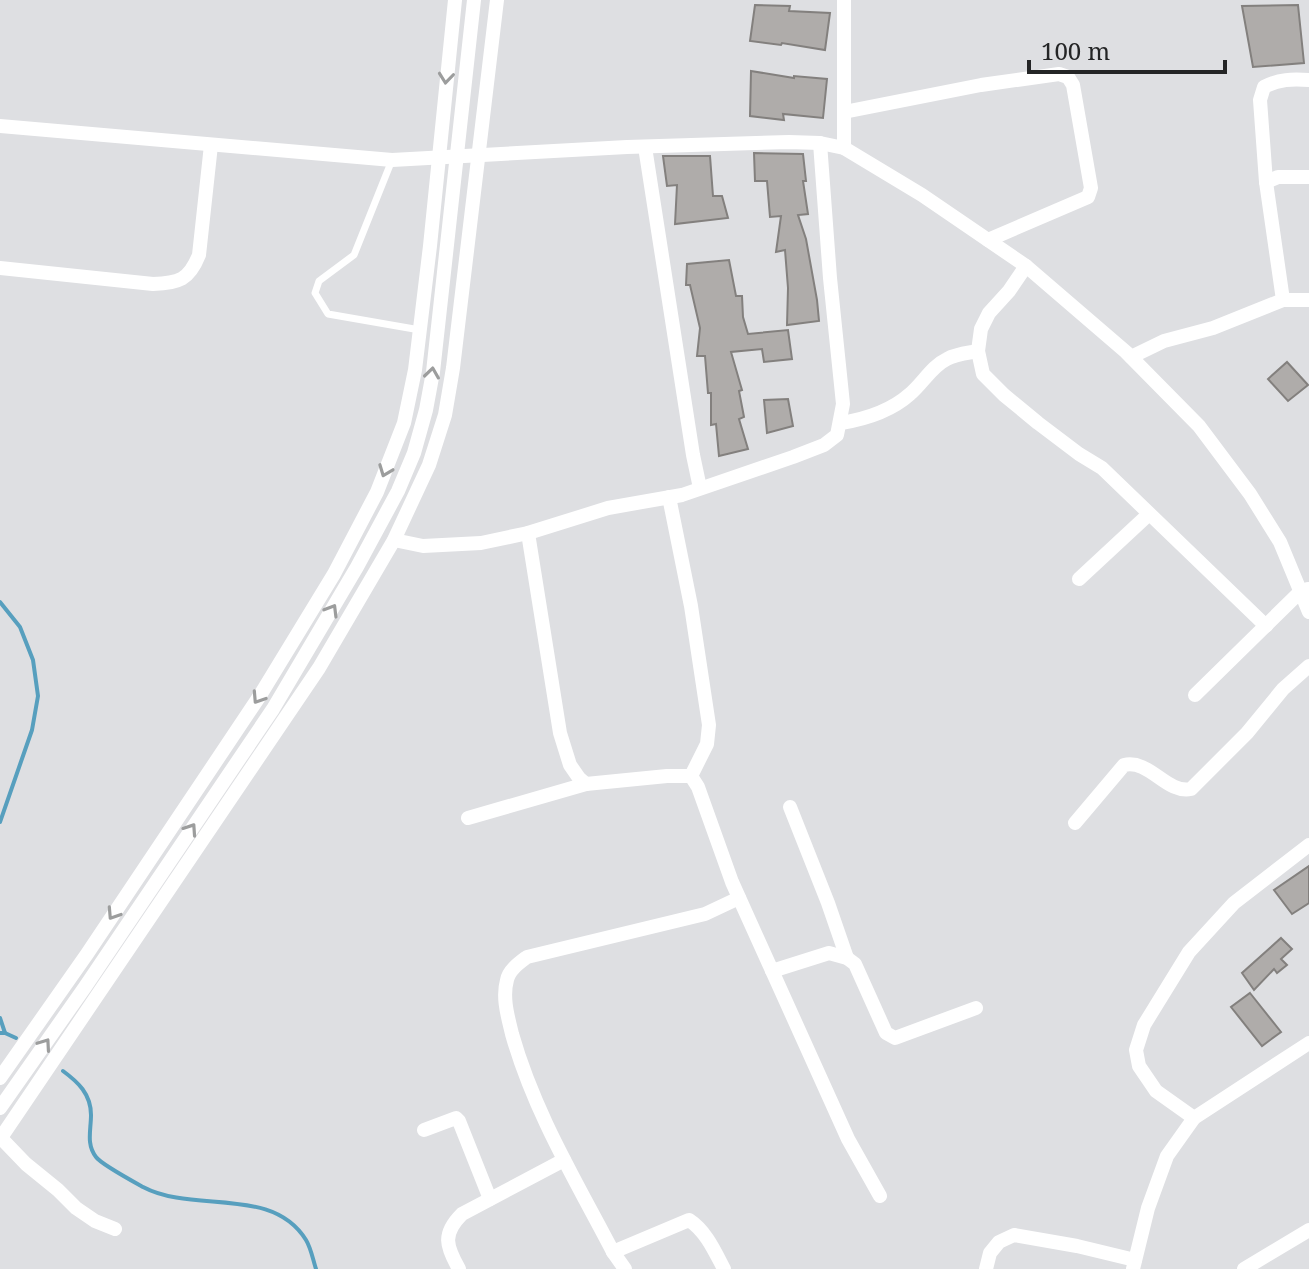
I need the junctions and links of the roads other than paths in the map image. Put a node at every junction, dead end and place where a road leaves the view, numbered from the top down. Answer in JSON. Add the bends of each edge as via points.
{"nodes":[{"id":1,"x":455,"y":0,"type":"edge"},
{"id":2,"x":474,"y":0,"type":"edge"},
{"id":3,"x":497,"y":0,"type":"edge"},
{"id":4,"x":844,"y":0,"type":"edge"},
{"id":5,"x":1309,"y":80,"type":"edge"},
{"id":6,"x":844,"y":112,"type":"junction"},
{"id":7,"x":0,"y":126,"type":"edge"},
{"id":8,"x":820,"y":143,"type":"junction"},
{"id":9,"x":211,"y":145,"type":"junction"},
{"id":10,"x":645,"y":147,"type":"junction"},
{"id":11,"x":844,"y":148,"type":"junction"},
{"id":12,"x":478,"y":155,"type":"junction"},
{"id":13,"x":456,"y":157,"type":"junction"},
{"id":14,"x":438,"y":158,"type":"junction"},
{"id":15,"x":392,"y":160,"type":"junction"},
{"id":16,"x":1309,"y":177,"type":"edge"},
{"id":17,"x":1266,"y":182,"type":"junction"},
{"id":18,"x":988,"y":240,"type":"junction"},
{"id":19,"x":1026,"y":266,"type":"junction"},
{"id":20,"x":0,"y":268,"type":"edge"},
{"id":21,"x":1283,"y":300,"type":"junction"},
{"id":22,"x":1309,"y":300,"type":"edge"},
{"id":23,"x":420,"y":330,"type":"junction"},
{"id":24,"x":978,"y":351,"type":"junction"},
{"id":25,"x":1131,"y":357,"type":"junction"},
{"id":26,"x":841,"y":423,"type":"junction"},
{"id":27,"x":700,"y":488,"type":"junction"},
{"id":28,"x":669,"y":497,"type":"junction"},
{"id":29,"x":1149,"y":514,"type":"junction"},
{"id":30,"x":528,"y":533,"type":"junction"},
{"id":31,"x":394,"y":540,"type":"junction"},
{"id":32,"x":1079,"y":579,"type":"dead end"},
{"id":33,"x":1305,"y":590,"type":"edge"},
{"id":34,"x":1309,"y":612,"type":"edge"},
{"id":35,"x":1266,"y":626,"type":"junction"},
{"id":36,"x":1309,"y":666,"type":"edge"},
{"id":37,"x":1195,"y":695,"type":"dead end"},
{"id":38,"x":691,"y":776,"type":"junction"},
{"id":39,"x":586,"y":784,"type":"junction"},
{"id":40,"x":790,"y":807,"type":"dead end"},
{"id":41,"x":468,"y":818,"type":"dead end"},
{"id":42,"x":1075,"y":823,"type":"dead end"},
{"id":43,"x":1309,"y":845,"type":"edge"},
{"id":44,"x":739,"y":898,"type":"junction"},
{"id":45,"x":847,"y":958,"type":"junction"},
{"id":46,"x":772,"y":971,"type":"junction"},
{"id":47,"x":976,"y":1008,"type":"dead end"},
{"id":48,"x":1309,"y":1043,"type":"edge"},
{"id":49,"x":0,"y":1078,"type":"edge"},
{"id":50,"x":0,"y":1108,"type":"edge"},
{"id":51,"x":1194,"y":1118,"type":"junction"},
{"id":52,"x":424,"y":1130,"type":"dead end"},
{"id":53,"x":0,"y":1139,"type":"edge"},
{"id":54,"x":564,"y":1160,"type":"junction"},
{"id":55,"x":880,"y":1196,"type":"dead end"},
{"id":56,"x":490,"y":1199,"type":"junction"},
{"id":57,"x":115,"y":1229,"type":"dead end"},
{"id":58,"x":1309,"y":1230,"type":"edge"},
{"id":59,"x":613,"y":1252,"type":"junction"},
{"id":60,"x":1269,"y":1262,"type":"edge"},
{"id":61,"x":1134,"y":1265,"type":"edge"},
{"id":62,"x":459,"y":1269,"type":"edge"},
{"id":63,"x":625,"y":1269,"type":"edge"},
{"id":64,"x":724,"y":1269,"type":"edge"},
{"id":65,"x":986,"y":1269,"type":"edge"},
{"id":66,"x":1244,"y":1269,"type":"edge"}],
"edges":[{"from":1,"to":14,"type":"street","one_way":true},
{"from":2,"to":13,"type":"street"},
{"from":3,"to":12,"type":"street"},
{"from":4,"to":6,"type":"street"},
{"from":5,"to":17,"type":"street","via":[[1275,81],[1264,87],[1260,100]]},
{"from":6,"to":11,"type":"street"},
{"from":6,"to":18,"type":"street","via":[[981,85],[1068,77],[1091,188],[1088,197]]},
{"from":7,"to":9,"type":"street"},
{"from":8,"to":10,"type":"street"},
{"from":8,"to":11,"type":"street"},
{"from":8,"to":26,"type":"street"},
{"from":9,"to":15,"type":"street"},
{"from":9,"to":20,"type":"street","via":[[199,255],[184,278],[153,284]]},
{"from":10,"to":12,"type":"street"},
{"from":10,"to":27,"type":"street"},
{"from":11,"to":18,"type":"street"},
{"from":12,"to":13,"type":"street"},
{"from":12,"to":31,"type":"street","via":[[445,415],[429,465]]},
{"from":13,"to":14,"type":"street"},
{"from":50,"to":13,"type":"street","one_way":true,"via":[[273,709],[398,491],[428,397]]},
{"from":14,"to":15,"type":"street"},
{"from":14,"to":23,"type":"street"},
{"from":15,"to":23,"type":"lane","via":[[354,255],[319,281],[315,293],[328,314]]},
{"from":16,"to":17,"type":"street"},
{"from":17,"to":21,"type":"street"},
{"from":18,"to":19,"type":"street"},
{"from":19,"to":24,"type":"street","via":[[989,313]]},
{"from":19,"to":25,"type":"street"},
{"from":21,"to":22,"type":"street"},
{"from":21,"to":25,"type":"street"},
{"from":23,"to":49,"type":"street","one_way":true,"via":[[404,423],[377,492],[334,574],[259,697]]},
{"from":24,"to":26,"type":"street","via":[[937,365],[891,408]]},
{"from":24,"to":29,"type":"street","via":[[983,374],[1004,395],[1102,468]]},
{"from":25,"to":33,"type":"street","via":[[1199,426],[1250,494]]},
{"from":26,"to":27,"type":"street","via":[[837,435],[824,445]]},
{"from":27,"to":28,"type":"street"},
{"from":28,"to":30,"type":"street","via":[[608,508]]},
{"from":28,"to":38,"type":"street","via":[[709,725],[707,744]]},
{"from":29,"to":32,"type":"street"},
{"from":29,"to":35,"type":"street"},
{"from":30,"to":31,"type":"street","via":[[466,544],[423,546]]},
{"from":30,"to":39,"type":"street","via":[[560,733],[570,765]]},
{"from":31,"to":53,"type":"street","via":[[319,668]]},
{"from":33,"to":34,"type":"street"},
{"from":33,"to":35,"type":"street"},
{"from":35,"to":37,"type":"street"},
{"from":36,"to":42,"type":"street","via":[[1191,789],[1182,791],[1140,765],[1124,765]]},
{"from":38,"to":39,"type":"street"},
{"from":38,"to":44,"type":"street"},
{"from":39,"to":41,"type":"street"},
{"from":40,"to":45,"type":"street"},
{"from":43,"to":51,"type":"street","via":[[1234,903],[1189,952],[1144,1025],[1136,1050],[1139,1066],[1156,1091]]},
{"from":44,"to":46,"type":"street"},
{"from":44,"to":54,"type":"street","via":[[705,914],[527,957],[507,976],[506,1010],[518,1055]]},
{"from":45,"to":46,"type":"street","via":[[829,953]]},
{"from":45,"to":47,"type":"street","via":[[855,964],[882,1025],[895,1038]]},
{"from":46,"to":55,"type":"street","via":[[848,1139]]},
{"from":48,"to":51,"type":"street"},
{"from":51,"to":61,"type":"street","via":[[1167,1156]]},
{"from":52,"to":56,"type":"street","via":[[459,1121]]},
{"from":53,"to":57,"type":"street","via":[[76,1208]]},
{"from":54,"to":56,"type":"street"},
{"from":54,"to":59,"type":"street"},
{"from":56,"to":62,"type":"street","via":[[462,1214],[448,1233]]},
{"from":58,"to":60,"type":"street"},
{"from":59,"to":63,"type":"street"},
{"from":59,"to":64,"type":"street","via":[[689,1220]]},
{"from":60,"to":66,"type":"street"},
{"from":61,"to":65,"type":"street","via":[[1077,1246],[1014,1235],[999,1242]]}]}
